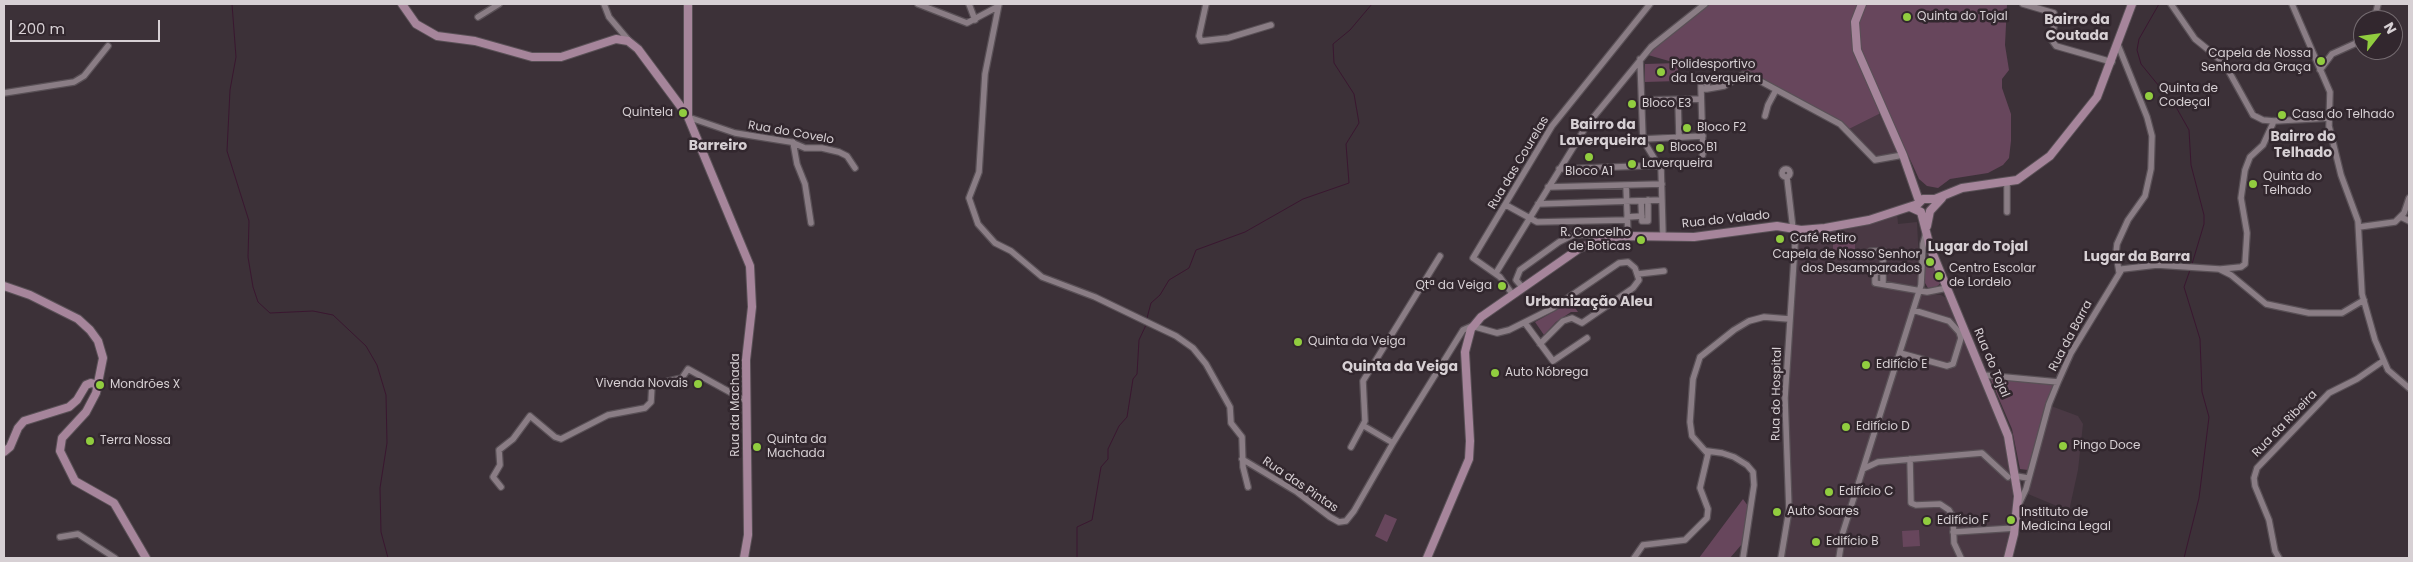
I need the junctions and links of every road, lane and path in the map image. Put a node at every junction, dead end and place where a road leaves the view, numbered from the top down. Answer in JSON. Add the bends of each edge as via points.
{"nodes":[{"id":1,"x":402,"y":4,"type":"edge"},
{"id":2,"x":407,"y":4,"type":"edge"},
{"id":3,"x":498,"y":4,"type":"edge"},
{"id":4,"x":604,"y":4,"type":"edge"},
{"id":5,"x":688,"y":4,"type":"edge"},
{"id":6,"x":918,"y":4,"type":"edge"},
{"id":7,"x":969,"y":4,"type":"edge"},
{"id":8,"x":1206,"y":4,"type":"edge"},
{"id":9,"x":1650,"y":4,"type":"edge"},
{"id":10,"x":1704,"y":4,"type":"edge"},
{"id":11,"x":1862,"y":4,"type":"edge"},
{"id":12,"x":2023,"y":4,"type":"edge"},
{"id":13,"x":2132,"y":4,"type":"edge"},
{"id":14,"x":2171,"y":4,"type":"edge"},
{"id":15,"x":2292,"y":4,"type":"edge"},
{"id":16,"x":998,"y":6,"type":"edge"},
{"id":17,"x":478,"y":16,"type":"dead end"},
{"id":18,"x":975,"y":20,"type":"junction"},
{"id":19,"x":1271,"y":25,"type":"dead end"},
{"id":20,"x":427,"y":31,"type":"junction"},
{"id":21,"x":632,"y":43,"type":"junction"},
{"id":22,"x":2118,"y":45,"type":"junction"},
{"id":23,"x":2353,"y":45,"type":"edge"},
{"id":24,"x":108,"y":46,"type":"dead end"},
{"id":25,"x":1640,"y":59,"type":"junction"},
{"id":26,"x":2112,"y":62,"type":"junction"},
{"id":27,"x":2320,"y":70,"type":"junction"},
{"id":28,"x":1776,"y":90,"type":"junction"},
{"id":29,"x":4,"y":93,"type":"edge"},
{"id":30,"x":1701,"y":99,"type":"junction"},
{"id":31,"x":1642,"y":100,"type":"junction"},
{"id":32,"x":1678,"y":100,"type":"junction"},
{"id":33,"x":1765,"y":116,"type":"dead end"},
{"id":34,"x":688,"y":117,"type":"junction"},
{"id":35,"x":2329,"y":118,"type":"junction"},
{"id":36,"x":2274,"y":122,"type":"junction"},
{"id":37,"x":1703,"y":136,"type":"junction"},
{"id":38,"x":1679,"y":137,"type":"junction"},
{"id":39,"x":1643,"y":139,"type":"junction"},
{"id":40,"x":793,"y":142,"type":"junction"},
{"id":41,"x":1903,"y":155,"type":"junction"},
{"id":42,"x":1659,"y":166,"type":"junction"},
{"id":43,"x":856,"y":168,"type":"dead end"},
{"id":44,"x":1558,"y":169,"type":"junction"},
{"id":45,"x":1787,"y":178,"type":"dead end"},
{"id":46,"x":2007,"y":182,"type":"junction"},
{"id":47,"x":1662,"y":184,"type":"junction"},
{"id":48,"x":1914,"y":184,"type":"junction"},
{"id":49,"x":1626,"y":185,"type":"junction"},
{"id":50,"x":1548,"y":187,"type":"junction"},
{"id":51,"x":1949,"y":193,"type":"junction"},
{"id":52,"x":2409,"y":198,"type":"edge"},
{"id":53,"x":1662,"y":200,"type":"junction"},
{"id":54,"x":1928,"y":200,"type":"junction"},
{"id":55,"x":1645,"y":201,"type":"junction"},
{"id":56,"x":1627,"y":202,"type":"junction"},
{"id":57,"x":1506,"y":204,"type":"junction"},
{"id":58,"x":1538,"y":204,"type":"junction"},
{"id":59,"x":1919,"y":207,"type":"junction"},
{"id":60,"x":1931,"y":210,"type":"junction"},
{"id":61,"x":2007,"y":212,"type":"dead end"},
{"id":62,"x":2401,"y":217,"type":"junction"},
{"id":63,"x":1627,"y":218,"type":"junction"},
{"id":64,"x":1529,"y":219,"type":"junction"},
{"id":65,"x":2409,"y":221,"type":"edge"},
{"id":66,"x":811,"y":223,"type":"dead end"},
{"id":67,"x":2359,"y":226,"type":"junction"},
{"id":68,"x":1794,"y":229,"type":"junction"},
{"id":69,"x":1926,"y":233,"type":"junction"},
{"id":70,"x":1628,"y":236,"type":"junction"},
{"id":71,"x":1663,"y":236,"type":"junction"},
{"id":72,"x":1598,"y":240,"type":"junction"},
{"id":73,"x":1871,"y":251,"type":"dead end"},
{"id":74,"x":1440,"y":256,"type":"dead end"},
{"id":75,"x":2219,"y":269,"type":"junction"},
{"id":76,"x":1664,"y":271,"type":"dead end"},
{"id":77,"x":2119,"y":272,"type":"junction"},
{"id":78,"x":1496,"y":273,"type":"junction"},
{"id":79,"x":1638,"y":274,"type":"junction"},
{"id":80,"x":4,"y":286,"type":"edge"},
{"id":81,"x":1523,"y":288,"type":"junction"},
{"id":82,"x":1947,"y":288,"type":"junction"},
{"id":83,"x":1919,"y":291,"type":"junction"},
{"id":84,"x":1513,"y":295,"type":"junction"},
{"id":85,"x":2364,"y":300,"type":"junction"},
{"id":86,"x":1913,"y":310,"type":"junction"},
{"id":87,"x":1481,"y":317,"type":"junction"},
{"id":88,"x":1789,"y":319,"type":"junction"},
{"id":89,"x":1525,"y":323,"type":"junction"},
{"id":90,"x":1486,"y":329,"type":"junction"},
{"id":91,"x":1470,"y":333,"type":"junction"},
{"id":92,"x":1587,"y":338,"type":"dead end"},
{"id":93,"x":1540,"y":344,"type":"junction"},
{"id":94,"x":1900,"y":353,"type":"junction"},
{"id":95,"x":2383,"y":361,"type":"junction"},
{"id":96,"x":1983,"y":375,"type":"junction"},
{"id":97,"x":2058,"y":382,"type":"junction"},
{"id":98,"x":98,"y":385,"type":"junction"},
{"id":99,"x":2409,"y":388,"type":"edge"},
{"id":100,"x":746,"y":402,"type":"junction"},
{"id":101,"x":1364,"y":426,"type":"junction"},
{"id":102,"x":1393,"y":443,"type":"junction"},
{"id":103,"x":1351,"y":447,"type":"dead end"},
{"id":104,"x":1707,"y":451,"type":"junction"},
{"id":105,"x":4,"y":452,"type":"edge"},
{"id":106,"x":1242,"y":459,"type":"junction"},
{"id":107,"x":1910,"y":459,"type":"junction"},
{"id":108,"x":1863,"y":468,"type":"junction"},
{"id":109,"x":2014,"y":478,"type":"junction"},
{"id":110,"x":2028,"y":481,"type":"junction"},
{"id":111,"x":500,"y":486,"type":"dead end"},
{"id":112,"x":1248,"y":488,"type":"dead end"},
{"id":113,"x":2018,"y":506,"type":"junction"},
{"id":114,"x":2015,"y":528,"type":"junction"},
{"id":115,"x":1953,"y":532,"type":"junction"},
{"id":116,"x":60,"y":536,"type":"dead end"},
{"id":117,"x":115,"y":558,"type":"edge"},
{"id":118,"x":145,"y":558,"type":"edge"},
{"id":119,"x":744,"y":558,"type":"edge"},
{"id":120,"x":1428,"y":558,"type":"edge"},
{"id":121,"x":1634,"y":558,"type":"edge"},
{"id":122,"x":1743,"y":558,"type":"edge"},
{"id":123,"x":1782,"y":558,"type":"edge"},
{"id":124,"x":1839,"y":558,"type":"edge"},
{"id":125,"x":1961,"y":558,"type":"edge"},
{"id":126,"x":2008,"y":558,"type":"edge"},
{"id":127,"x":2279,"y":558,"type":"edge"}],
"edges":[{"from":1,"to":20,"type":"street","via":[[412,20]]},
{"from":2,"to":20,"type":"street"},
{"from":3,"to":17,"type":"street"},
{"from":4,"to":21,"type":"street","via":[[609,17]]},
{"from":5,"to":34,"type":"street"},
{"from":6,"to":18,"type":"street","via":[[965,23]]},
{"from":7,"to":18,"type":"street"},
{"from":8,"to":19,"type":"street","via":[[1199,36],[1201,41],[1228,38]]},
{"from":9,"to":57,"type":"street","name":"Rua das Courelas","via":[[1552,126]]},
{"from":10,"to":25,"type":"street","via":[[1651,46]]},
{"from":11,"to":41,"type":"street","via":[[1855,22],[1856,47]]},
{"from":12,"to":26,"type":"street","via":[[2054,13],[2056,22],[2051,39],[2056,46]]},
{"from":13,"to":22,"type":"street"},
{"from":14,"to":36,"type":"street","via":[[2195,39],[2227,68],[2251,113]]},
{"from":15,"to":27,"type":"street"},
{"from":16,"to":18,"type":"street"},
{"from":16,"to":106,"type":"street","via":[[985,74],[979,172],[969,198],[975,219],[990,239],[1011,251],[1042,277],[1096,297],[1186,342],[1206,364],[1230,407],[1231,423],[1242,438]]},
{"from":20,"to":21,"type":"street","via":[[446,39],[475,41],[543,58],[571,55],[616,39]]},
{"from":21,"to":34,"type":"street"},
{"from":22,"to":26,"type":"street"},
{"from":22,"to":77,"type":"street","via":[[2152,136],[2150,178],[2145,196],[2117,244]]},
{"from":23,"to":27,"type":"street","via":[[2332,54]]},
{"from":24,"to":29,"type":"street","via":[[84,76],[74,82]]},
{"from":25,"to":31,"type":"street"},
{"from":25,"to":44,"type":"street","via":[[1587,125]]},
{"from":26,"to":46,"type":"street","via":[[2097,97],[2050,156],[2025,175]]},
{"from":27,"to":35,"type":"street","via":[[2331,97]]},
{"from":28,"to":30,"type":"street","via":[[1746,74],[1726,85],[1704,89]]},
{"from":28,"to":33,"type":"street"},
{"from":28,"to":41,"type":"street","via":[[1840,124],[1875,160]]},
{"from":30,"to":32,"type":"street"},
{"from":30,"to":37,"type":"street"},
{"from":31,"to":32,"type":"street"},
{"from":31,"to":39,"type":"street"},
{"from":32,"to":38,"type":"street"},
{"from":34,"to":40,"type":"street","name":"Rua do Covelo","via":[[737,133]]},
{"from":34,"to":100,"type":"street","name":"Rua da Machada","via":[[750,266],[752,300]]},
{"from":35,"to":36,"type":"street"},
{"from":35,"to":67,"type":"street","via":[[2340,170]]},
{"from":36,"to":75,"type":"street","via":[[2263,145],[2250,157],[2245,169],[2241,198],[2246,224],[2246,260],[2241,266]]},
{"from":37,"to":38,"type":"street"},
{"from":37,"to":42,"type":"street","via":[[1699,163]]},
{"from":38,"to":39,"type":"street"},
{"from":39,"to":42,"type":"street"},
{"from":40,"to":43,"type":"street","name":"Rua do Covelo","via":[[805,148],[842,153]]},
{"from":40,"to":66,"type":"street","via":[[796,162],[805,184]]},
{"from":41,"to":48,"type":"street"},
{"from":42,"to":44,"type":"street"},
{"from":42,"to":47,"type":"street"},
{"from":44,"to":50,"type":"street"},
{"from":45,"to":68,"type":"street","name":"Rua do Hospital"},
{"from":46,"to":51,"type":"street","via":[[1963,187]]},
{"from":46,"to":61,"type":"street"},
{"from":47,"to":49,"type":"street"},
{"from":47,"to":53,"type":"street"},
{"from":48,"to":54,"type":"street"},
{"from":48,"to":59,"type":"street","name":"Rua do Tojal"},
{"from":49,"to":50,"type":"street"},
{"from":49,"to":56,"type":"street"},
{"from":50,"to":58,"type":"street"},
{"from":51,"to":54,"type":"street"},
{"from":51,"to":60,"type":"street"},
{"from":52,"to":62,"type":"street"},
{"from":53,"to":55,"type":"street"},
{"from":53,"to":71,"type":"street"},
{"from":54,"to":59,"type":"street"},
{"from":54,"to":60,"type":"street"},
{"from":55,"to":56,"type":"street"},
{"from":55,"to":63,"type":"street","via":[[1648,221],[1642,221],[1642,216]]},
{"from":56,"to":58,"type":"street"},
{"from":56,"to":63,"type":"street"},
{"from":57,"to":64,"type":"street"},
{"from":57,"to":78,"type":"street","name":"Rua das Courelas","via":[[1473,258]]},
{"from":58,"to":64,"type":"street"},
{"from":59,"to":60,"type":"street"},
{"from":59,"to":68,"type":"street","name":"Rua do Valado","via":[[1907,207],[1864,221],[1819,229]]},
{"from":59,"to":69,"type":"street","name":"Rua do Tojal"},
{"from":60,"to":69,"type":"street"},
{"from":62,"to":65,"type":"street"},
{"from":62,"to":67,"type":"street","via":[[2386,224]]},
{"from":63,"to":64,"type":"street","via":[[1537,222]]},
{"from":63,"to":70,"type":"street"},
{"from":64,"to":78,"type":"street"},
{"from":67,"to":85,"type":"street"},
{"from":68,"to":71,"type":"street","name":"Rua do Valado","via":[[1777,226],[1700,236]]},
{"from":68,"to":88,"type":"street","name":"Rua do Hospital"},
{"from":69,"to":82,"type":"street","name":"Rua do Tojal"},
{"from":69,"to":83,"type":"street"},
{"from":70,"to":71,"type":"street","name":"Rua do Valado"},
{"from":70,"to":72,"type":"street","name":"Rua do Valado"},
{"from":72,"to":81,"type":"street","name":"Rua do Valado","via":[[1577,250]]},
{"from":72,"to":81,"type":"street","via":[[1585,234],[1569,236],[1559,242],[1520,270],[1516,280]]},
{"from":73,"to":83,"type":"street","via":[[1883,250],[1883,272],[1875,272],[1875,283]]},
{"from":74,"to":101,"type":"street","via":[[1363,381]]},
{"from":75,"to":77,"type":"street","via":[[2130,267]]},
{"from":75,"to":85,"type":"street","via":[[2275,308],[2338,314]]},
{"from":76,"to":79,"type":"street"},
{"from":77,"to":97,"type":"street","name":"Rua da Barra","via":[[2071,352]]},
{"from":78,"to":84,"type":"street"},
{"from":79,"to":89,"type":"street","via":[[1631,263],[1619,263],[1562,303]]},
{"from":79,"to":93,"type":"street","via":[[1637,285],[1629,291],[1582,323],[1572,318],[1563,322]]},
{"from":80,"to":98,"type":"street","via":[[74,317],[90,330],[103,353]]},
{"from":81,"to":84,"type":"street","name":"Rua do Valado"},
{"from":82,"to":83,"type":"street"},
{"from":82,"to":96,"type":"street","name":"Rua do Tojal"},
{"from":83,"to":86,"type":"street"},
{"from":84,"to":87,"type":"street","name":"Rua do Valado"},
{"from":85,"to":95,"type":"street"},
{"from":86,"to":94,"type":"street"},
{"from":86,"to":94,"type":"street","via":[[1949,320],[1961,338],[1953,364],[1948,366]]},
{"from":87,"to":90,"type":"street"},
{"from":87,"to":91,"type":"street","name":"Rua do Valado"},
{"from":88,"to":104,"type":"street","via":[[1764,317],[1749,321],[1700,357],[1692,390],[1690,429],[1695,441]]},
{"from":88,"to":123,"type":"street","name":"Rua do Hospital","via":[[1785,412],[1789,505]]},
{"from":89,"to":90,"type":"street","via":[[1500,333]]},
{"from":89,"to":93,"type":"street"},
{"from":90,"to":91,"type":"street"},
{"from":91,"to":102,"type":"street","via":[[1465,329],[1459,335]]},
{"from":91,"to":120,"type":"street","via":[[1465,360],[1469,454],[1464,474]]},
{"from":92,"to":93,"type":"street","via":[[1553,362]]},
{"from":94,"to":108,"type":"street"},
{"from":95,"to":99,"type":"street","via":[[2391,374]]},
{"from":95,"to":127,"type":"street","name":"Rua da Ribeira","via":[[2329,393],[2257,468],[2255,486],[2270,522]]},
{"from":96,"to":97,"type":"street"},
{"from":96,"to":109,"type":"street","name":"Rua do Tojal","via":[[2008,436]]},
{"from":97,"to":110,"type":"street","name":"Rua da Barra"},
{"from":98,"to":105,"type":"street","via":[[86,385],[69,407],[24,421],[10,448]]},
{"from":98,"to":118,"type":"street","via":[[89,408],[62,438],[60,452],[75,481],[114,502]]},
{"from":100,"to":111,"type":"street","via":[[688,369],[682,378],[652,385],[651,402],[645,408],[608,415],[561,439],[554,437],[530,416],[513,439],[499,450],[500,465],[493,477]]},
{"from":100,"to":119,"type":"street","name":"Rua da Machada","via":[[748,528]]},
{"from":101,"to":102,"type":"street"},
{"from":101,"to":103,"type":"street"},
{"from":102,"to":106,"type":"street","name":"Rua das Pintas","via":[[1352,515],[1341,522]]},
{"from":104,"to":121,"type":"street","via":[[1709,459],[1700,488],[1708,512],[1706,521],[1685,540],[1643,545]]},
{"from":104,"to":122,"type":"street","via":[[1734,457],[1753,472]]},
{"from":106,"to":112,"type":"street"},
{"from":107,"to":108,"type":"street","via":[[1876,462]]},
{"from":107,"to":109,"type":"street","via":[[1982,453]]},
{"from":107,"to":115,"type":"street","via":[[1911,503],[1940,504],[1948,508]]},
{"from":108,"to":124,"type":"street"},
{"from":109,"to":110,"type":"street"},
{"from":109,"to":113,"type":"street","name":"Rua do Tojal"},
{"from":110,"to":113,"type":"street","name":"Rua da Barra"},
{"from":113,"to":114,"type":"street","name":"Rua do Tojal"},
{"from":114,"to":115,"type":"street"},
{"from":114,"to":126,"type":"street","name":"Rua do Tojal"},
{"from":115,"to":125,"type":"street"},
{"from":116,"to":117,"type":"street","via":[[78,534]]}]}
